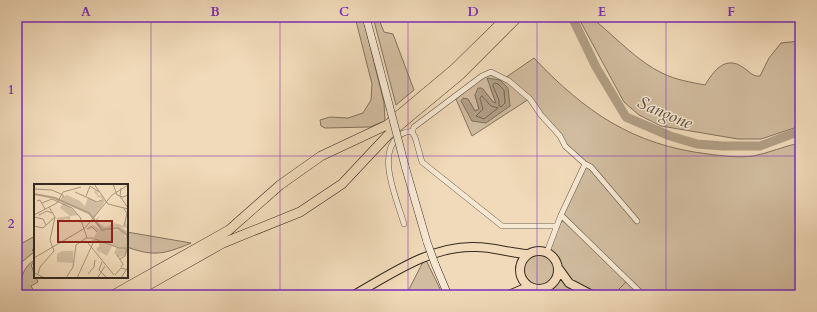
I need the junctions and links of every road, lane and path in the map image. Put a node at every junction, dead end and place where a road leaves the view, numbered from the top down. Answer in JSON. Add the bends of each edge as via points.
{"nodes":[{"id":1,"x":366,"y":17,"type":"edge"},
{"id":2,"x":518,"y":17,"type":"edge"},
{"id":3,"x":506,"y":22,"type":"edge"},
{"id":4,"x":412,"y":132,"type":"junction"},
{"id":5,"x":585,"y":164,"type":"junction"},
{"id":6,"x":561,"y":215,"type":"junction"},
{"id":7,"x":637,"y":221,"type":"dead end"},
{"id":8,"x":404,"y":224,"type":"dead end"},
{"id":9,"x":557,"y":226,"type":"junction"},
{"id":10,"x":492,"y":249,"type":"junction"},
{"id":11,"x":547,"y":252,"type":"junction"},
{"id":12,"x":527,"y":254,"type":"junction"},
{"id":13,"x":520,"y":267,"type":"junction"},
{"id":14,"x":559,"y":269,"type":"junction"},
{"id":15,"x":521,"y":277,"type":"junction"},
{"id":16,"x":569,"y":283,"type":"junction"},
{"id":17,"x":550,"y":286,"type":"junction"},
{"id":18,"x":535,"y":289,"type":"junction"},
{"id":19,"x":510,"y":294,"type":"edge"},
{"id":20,"x":113,"y":295,"type":"edge"},
{"id":21,"x":131,"y":295,"type":"edge"},
{"id":22,"x":354,"y":295,"type":"edge"},
{"id":23,"x":448,"y":295,"type":"edge"},
{"id":24,"x":554,"y":295,"type":"edge"},
{"id":25,"x":566,"y":295,"type":"edge"},
{"id":26,"x":592,"y":295,"type":"edge"},
{"id":27,"x":643,"y":295,"type":"edge"}],
"edges":[{"from":1,"to":23,"type":"street","bridge":true,"via":[[427,242]]},
{"from":2,"to":3,"type":"highway"},
{"from":3,"to":20,"type":"highway","via":[[387,125],[321,156],[280,185],[230,230]]},
{"from":3,"to":21,"type":"highway","via":[[460,75],[389,134],[342,184],[300,212],[223,243]]},
{"from":4,"to":5,"type":"street","via":[[414,127],[491,72],[509,81],[526,95],[560,136],[565,146]]},
{"from":4,"to":8,"type":"street","via":[[396,138],[388,153],[388,168]]},
{"from":4,"to":9,"type":"street","via":[[422,162],[502,226]]},
{"from":5,"to":6,"type":"street"},
{"from":5,"to":7,"type":"street","via":[[591,167]]},
{"from":6,"to":9,"type":"street"},
{"from":6,"to":27,"type":"street"},
{"from":9,"to":11,"type":"street"},
{"from":10,"to":12,"type":"main road"},
{"from":10,"to":13,"type":"main road","via":[[511,257]]},
{"from":10,"to":22,"type":"main road","via":[[471,247],[444,251],[411,264]]},
{"from":11,"to":12,"type":"main road","via":[[537,250]]},
{"from":11,"to":14,"type":"main road","via":[[555,259]]},
{"from":12,"to":13,"type":"main road"},
{"from":13,"to":15,"type":"main road"},
{"from":14,"to":16,"type":"main road"},
{"from":14,"to":17,"type":"main road"},
{"from":15,"to":18,"type":"main road","via":[[528,286]]},
{"from":15,"to":19,"type":"main road"},
{"from":16,"to":17,"type":"main road"},
{"from":16,"to":26,"type":"main road"},
{"from":17,"to":18,"type":"main road"},
{"from":18,"to":19,"type":"main road","via":[[523,289]]},
{"from":24,"to":25,"type":"street"}]}
